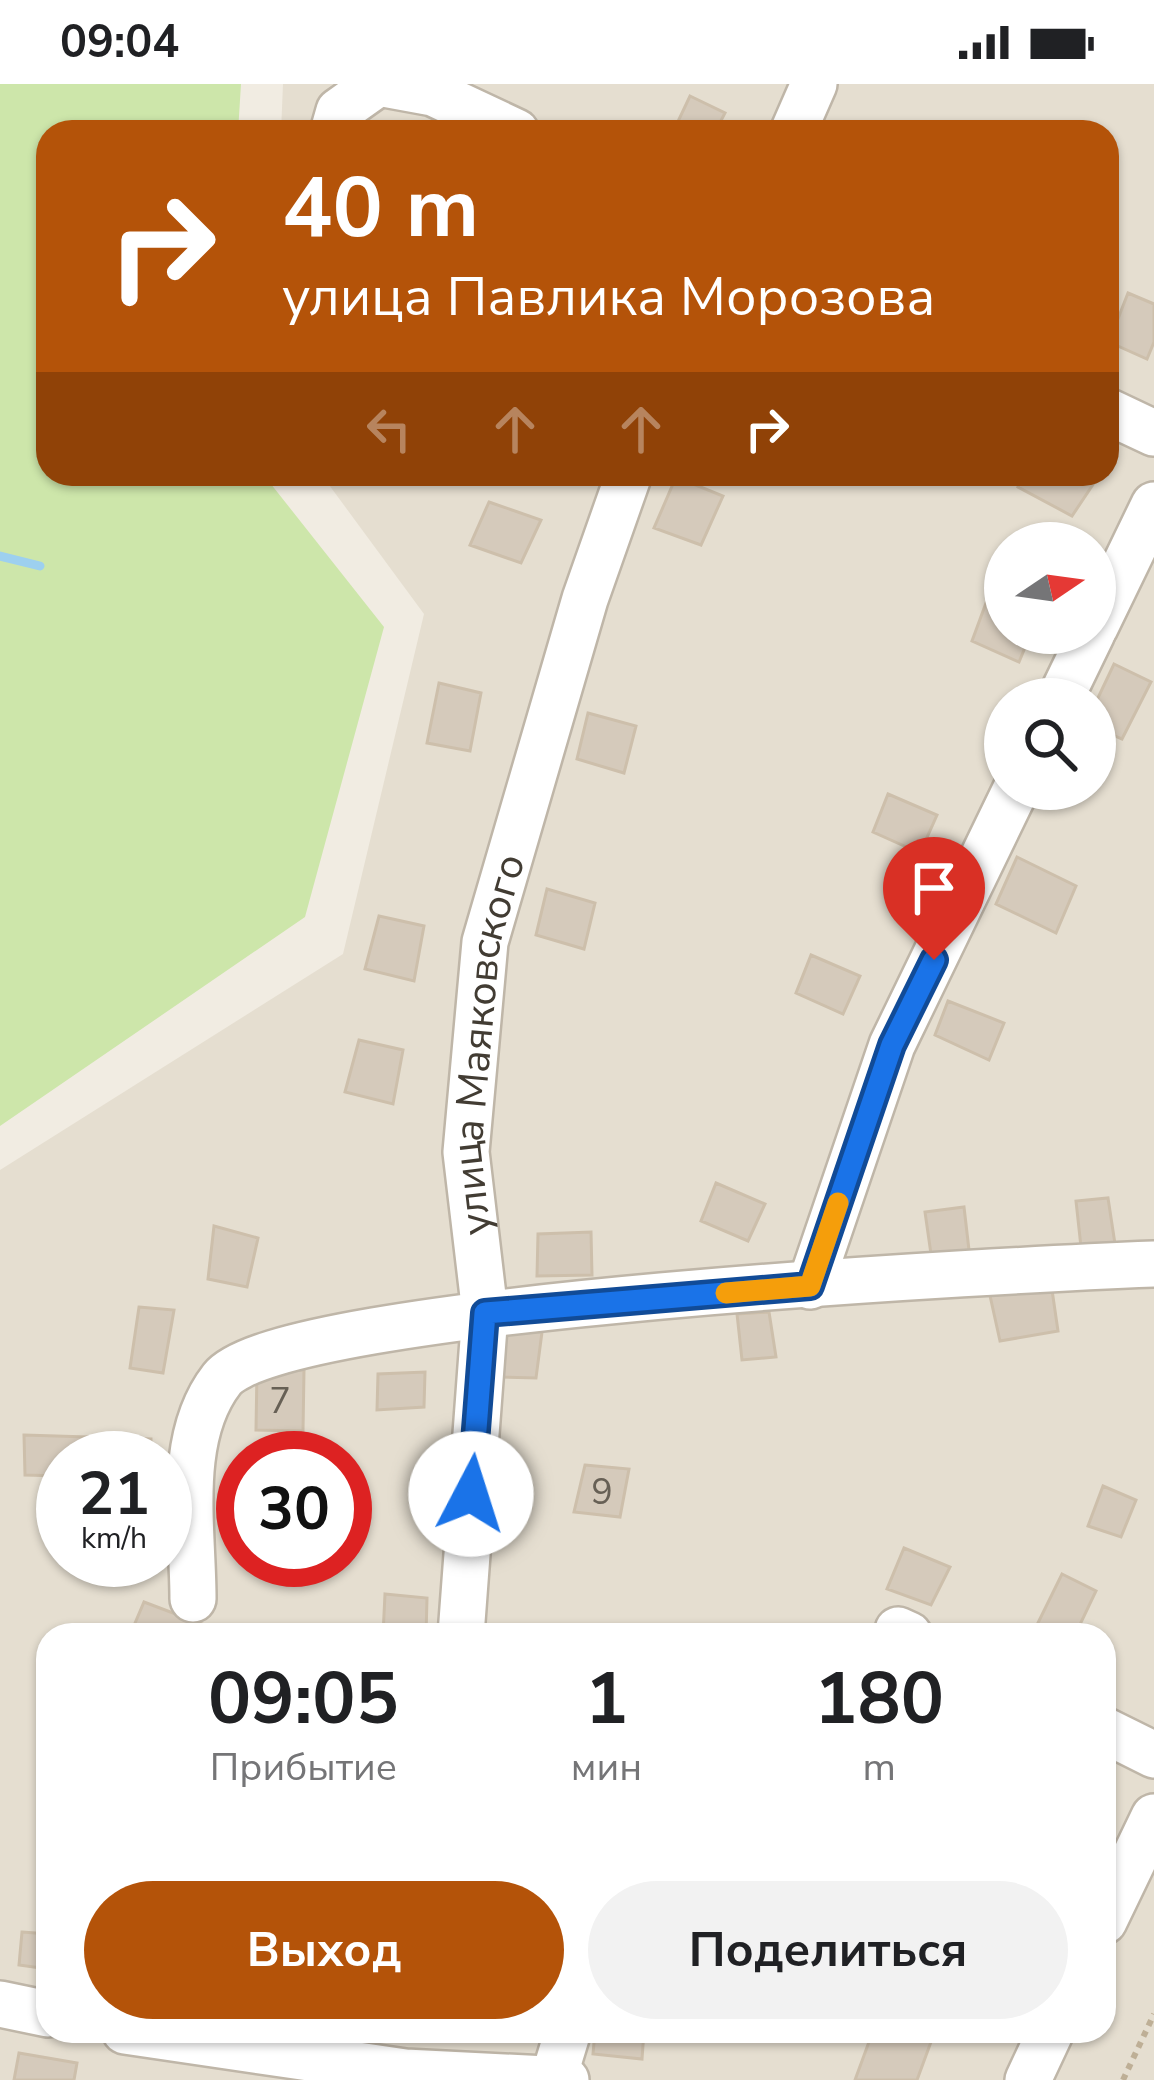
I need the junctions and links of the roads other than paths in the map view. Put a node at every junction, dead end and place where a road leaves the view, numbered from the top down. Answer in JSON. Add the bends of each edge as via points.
{"nodes":[{"id":1,"x":380,"y":84,"type":"edge"},
{"id":2,"x":814,"y":84,"type":"edge"},
{"id":3,"x":336,"y":120,"type":"edge"},
{"id":4,"x":490,"y":120,"type":"edge"},
{"id":5,"x":798,"y":120,"type":"edge"},
{"id":6,"x":1119,"y":417,"type":"edge"},
{"id":7,"x":1154,"y":433,"type":"edge"},
{"id":8,"x":625,"y":486,"type":"edge"},
{"id":9,"x":1154,"y":505,"type":"edge"},
{"id":10,"x":1116,"y":584,"type":"edge"},
{"id":11,"x":1006,"y":810,"type":"edge"},
{"id":12,"x":1154,"y":1264,"type":"edge"},
{"id":13,"x":810,"y":1286,"type":"junction"},
{"id":14,"x":485,"y":1313,"type":"junction"},
{"id":15,"x":193,"y":1599,"type":"dead end"},
{"id":16,"x":462,"y":1623,"type":"edge"},
{"id":17,"x":1116,"y":1736,"type":"edge"},
{"id":18,"x":1154,"y":1755,"type":"edge"},
{"id":19,"x":1154,"y":1817,"type":"edge"},
{"id":20,"x":1116,"y":1897,"type":"edge"},
{"id":21,"x":0,"y":2004,"type":"edge"},
{"id":22,"x":36,"y":2012,"type":"edge"},
{"id":23,"x":207,"y":2043,"type":"edge"},
{"id":24,"x":565,"y":2043,"type":"edge"},
{"id":25,"x":1045,"y":2043,"type":"edge"},
{"id":26,"x":557,"y":2079,"type":"edge"},
{"id":27,"x":1028,"y":2080,"type":"edge"}],
"edges":[{"from":1,"to":3,"type":"street"},
{"from":1,"to":4,"type":"street","via":[[433,93]]},
{"from":2,"to":5,"type":"street"},
{"from":6,"to":7,"type":"street"},
{"from":8,"to":14,"type":"street","name":"улица Маяковского","via":[[485,942],[466,1152]]},
{"from":9,"to":10,"type":"street"},
{"from":11,"to":13,"type":"street","via":[[892,1045]]},
{"from":12,"to":13,"type":"street"},
{"from":13,"to":14,"type":"street"},
{"from":14,"to":15,"type":"street","via":[[264,1354],[224,1376],[193,1432]]},
{"from":14,"to":16,"type":"street","name":"улица Маяковского"},
{"from":17,"to":18,"type":"street"},
{"from":19,"to":20,"type":"street"},
{"from":21,"to":22,"type":"street"},
{"from":23,"to":26,"type":"street","via":[[405,2072]]},
{"from":24,"to":26,"type":"street"},
{"from":25,"to":27,"type":"street"}]}
